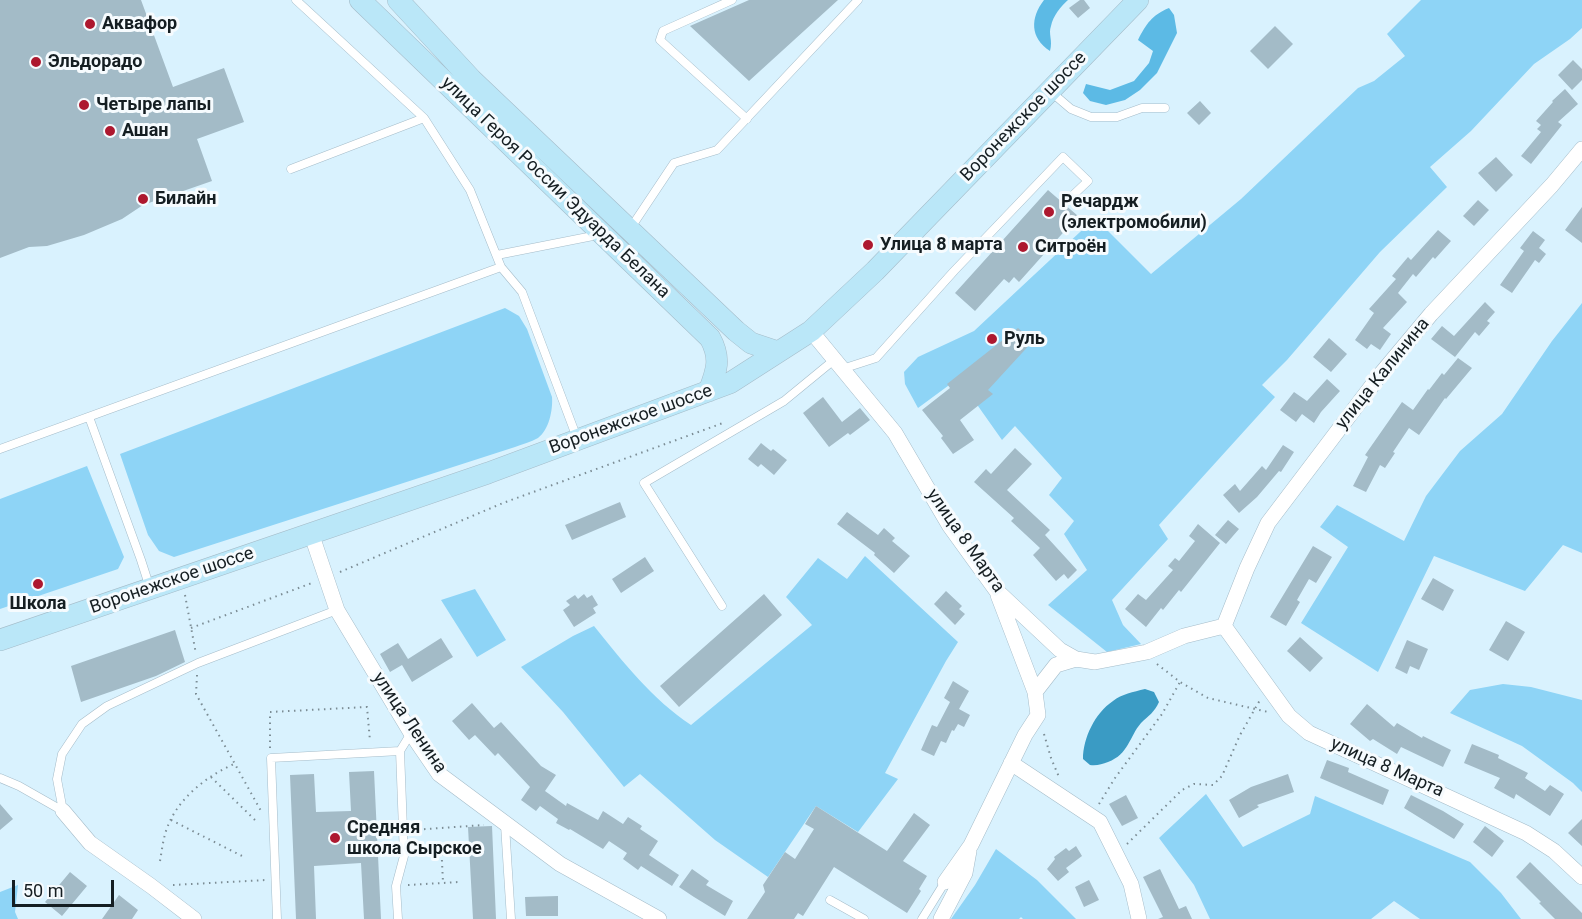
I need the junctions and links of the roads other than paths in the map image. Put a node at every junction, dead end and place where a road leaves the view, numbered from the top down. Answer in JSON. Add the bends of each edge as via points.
{"nodes":[{"id":1,"x":296,"y":0,"type":"edge"},
{"id":2,"x":360,"y":0,"type":"edge"},
{"id":3,"x":398,"y":0,"type":"edge"},
{"id":4,"x":732,"y":0,"type":"edge"},
{"id":5,"x":858,"y":0,"type":"edge"},
{"id":6,"x":1138,"y":0,"type":"edge"},
{"id":7,"x":1049,"y":91,"type":"junction"},
{"id":8,"x":1165,"y":108,"type":"dead end"},
{"id":9,"x":424,"y":117,"type":"junction"},
{"id":10,"x":747,"y":118,"type":"junction"},
{"id":11,"x":1582,"y":149,"type":"edge"},
{"id":12,"x":291,"y":169,"type":"dead end"},
{"id":13,"x":1071,"y":197,"type":"dead end"},
{"id":14,"x":616,"y":232,"type":"junction"},
{"id":15,"x":497,"y":255,"type":"junction"},
{"id":16,"x":501,"y":267,"type":"junction"},
{"id":17,"x":811,"y":332,"type":"junction"},
{"id":18,"x":778,"y":352,"type":"junction"},
{"id":19,"x":838,"y":364,"type":"junction"},
{"id":20,"x":710,"y":391,"type":"junction"},
{"id":21,"x":89,"y":417,"type":"junction"},
{"id":22,"x":577,"y":440,"type":"junction"},
{"id":23,"x":0,"y":449,"type":"edge"},
{"id":24,"x":312,"y":533,"type":"junction"},
{"id":25,"x":150,"y":588,"type":"junction"},
{"id":26,"x":996,"y":590,"type":"junction"},
{"id":27,"x":722,"y":606,"type":"dead end"},
{"id":28,"x":337,"y":610,"type":"junction"},
{"id":29,"x":1224,"y":626,"type":"junction"},
{"id":30,"x":0,"y":640,"type":"edge"},
{"id":31,"x":1076,"y":659,"type":"junction"},
{"id":32,"x":1035,"y":692,"type":"junction"},
{"id":33,"x":411,"y":733,"type":"junction"},
{"id":34,"x":400,"y":751,"type":"junction"},
{"id":35,"x":1011,"y":763,"type":"junction"},
{"id":36,"x":0,"y":777,"type":"edge"},
{"id":37,"x":63,"y":811,"type":"junction"},
{"id":38,"x":502,"y":821,"type":"junction"},
{"id":39,"x":971,"y":845,"type":"junction"},
{"id":40,"x":1582,"y":877,"type":"edge"},
{"id":41,"x":945,"y":882,"type":"joint"},
{"id":42,"x":830,"y":900,"type":"dead end"},
{"id":43,"x":194,"y":919,"type":"edge"},
{"id":44,"x":277,"y":919,"type":"edge"},
{"id":45,"x":398,"y":919,"type":"edge"},
{"id":46,"x":511,"y":919,"type":"edge"},
{"id":47,"x":659,"y":919,"type":"edge"},
{"id":48,"x":864,"y":919,"type":"edge"},
{"id":49,"x":922,"y":919,"type":"edge"},
{"id":50,"x":941,"y":919,"type":"edge"},
{"id":51,"x":1139,"y":919,"type":"edge"}],
"edges":[{"from":1,"to":9,"type":"lane"},
{"from":2,"to":14,"type":"main road","name":"улица Героя России Эдуарда Белана"},
{"from":3,"to":14,"type":"main road","name":"улица Героя России Эдуарда Белана"},
{"from":4,"to":10,"type":"lane","via":[[663,31],[660,40]]},
{"from":5,"to":10,"type":"lane"},
{"from":6,"to":7,"type":"main road","name":"Воронежское шоссе"},
{"from":7,"to":8,"type":"lane","via":[[1071,109],[1091,117],[1117,117],[1142,108]]},
{"from":7,"to":17,"type":"main road","name":"Воронежское шоссе"},
{"from":9,"to":12,"type":"lane"},
{"from":9,"to":15,"type":"lane","via":[[470,190]]},
{"from":10,"to":14,"type":"lane","via":[[717,150],[674,163]]},
{"from":11,"to":29,"type":"street","name":"улица Калинина","via":[[1431,314],[1268,523]]},
{"from":13,"to":19,"type":"lane","via":[[1088,181],[1063,157],[876,357]]},
{"from":14,"to":15,"type":"lane"},
{"from":14,"to":18,"type":"main road","name":"улица Героя России Эдуарда Белана","via":[[751,343]]},
{"from":14,"to":20,"type":"main road","name":"улица Героя России Эдуарда Белана","via":[[710,338],[717,360]]},
{"from":15,"to":16,"type":"lane"},
{"from":16,"to":21,"type":"lane"},
{"from":16,"to":22,"type":"lane","via":[[522,292]]},
{"from":17,"to":18,"type":"main road","name":"Воронежское шоссе"},
{"from":17,"to":19,"type":"street","name":"улица 8 Марта"},
{"from":18,"to":20,"type":"main road","name":"Воронежское шоссе","via":[[730,383]]},
{"from":19,"to":26,"type":"street","name":"улица 8 Марта","via":[[895,433],[949,525]]},
{"from":19,"to":27,"type":"lane","via":[[784,401],[644,483]]},
{"from":20,"to":22,"type":"main road","name":"Воронежское шоссе"},
{"from":21,"to":23,"type":"lane"},
{"from":21,"to":25,"type":"lane"},
{"from":22,"to":24,"type":"main road","name":"Воронежское шоссе"},
{"from":24,"to":25,"type":"main road","name":"Воронежское шоссе"},
{"from":24,"to":28,"type":"street","name":"улица Ленина"},
{"from":25,"to":30,"type":"main road","name":"Воронежское шоссе"},
{"from":26,"to":31,"type":"street","name":"улица 8 Марта","via":[[1060,650]]},
{"from":26,"to":32,"type":"street"},
{"from":28,"to":33,"type":"street","name":"улица Ленина"},
{"from":28,"to":37,"type":"lane","via":[[198,663],[107,706],[82,724],[62,754],[57,779]]},
{"from":29,"to":31,"type":"street","via":[[1184,636],[1147,652],[1095,662]]},
{"from":29,"to":40,"type":"street","name":"улица 8 Марта","via":[[1289,716],[1309,733],[1526,833],[1554,851]]},
{"from":31,"to":32,"type":"street","via":[[1056,665]]},
{"from":32,"to":35,"type":"street","via":[[1038,716]]},
{"from":33,"to":34,"type":"lane"},
{"from":33,"to":38,"type":"street","name":"улица Ленина","via":[[440,774]]},
{"from":34,"to":44,"type":"lane","via":[[271,758]]},
{"from":34,"to":45,"type":"lane","via":[[404,856],[396,886]]},
{"from":35,"to":39,"type":"street"},
{"from":35,"to":51,"type":"street","via":[[1100,822],[1131,884]]},
{"from":36,"to":37,"type":"lane"},
{"from":37,"to":43,"type":"street","via":[[90,843]]},
{"from":38,"to":46,"type":"lane"},
{"from":38,"to":47,"type":"street","name":"улица Ленина","via":[[560,864]]},
{"from":39,"to":41,"type":"street"},
{"from":39,"to":50,"type":"street","via":[[965,873]]},
{"from":41,"to":49,"type":"lane"},
{"from":42,"to":48,"type":"lane"}]}
